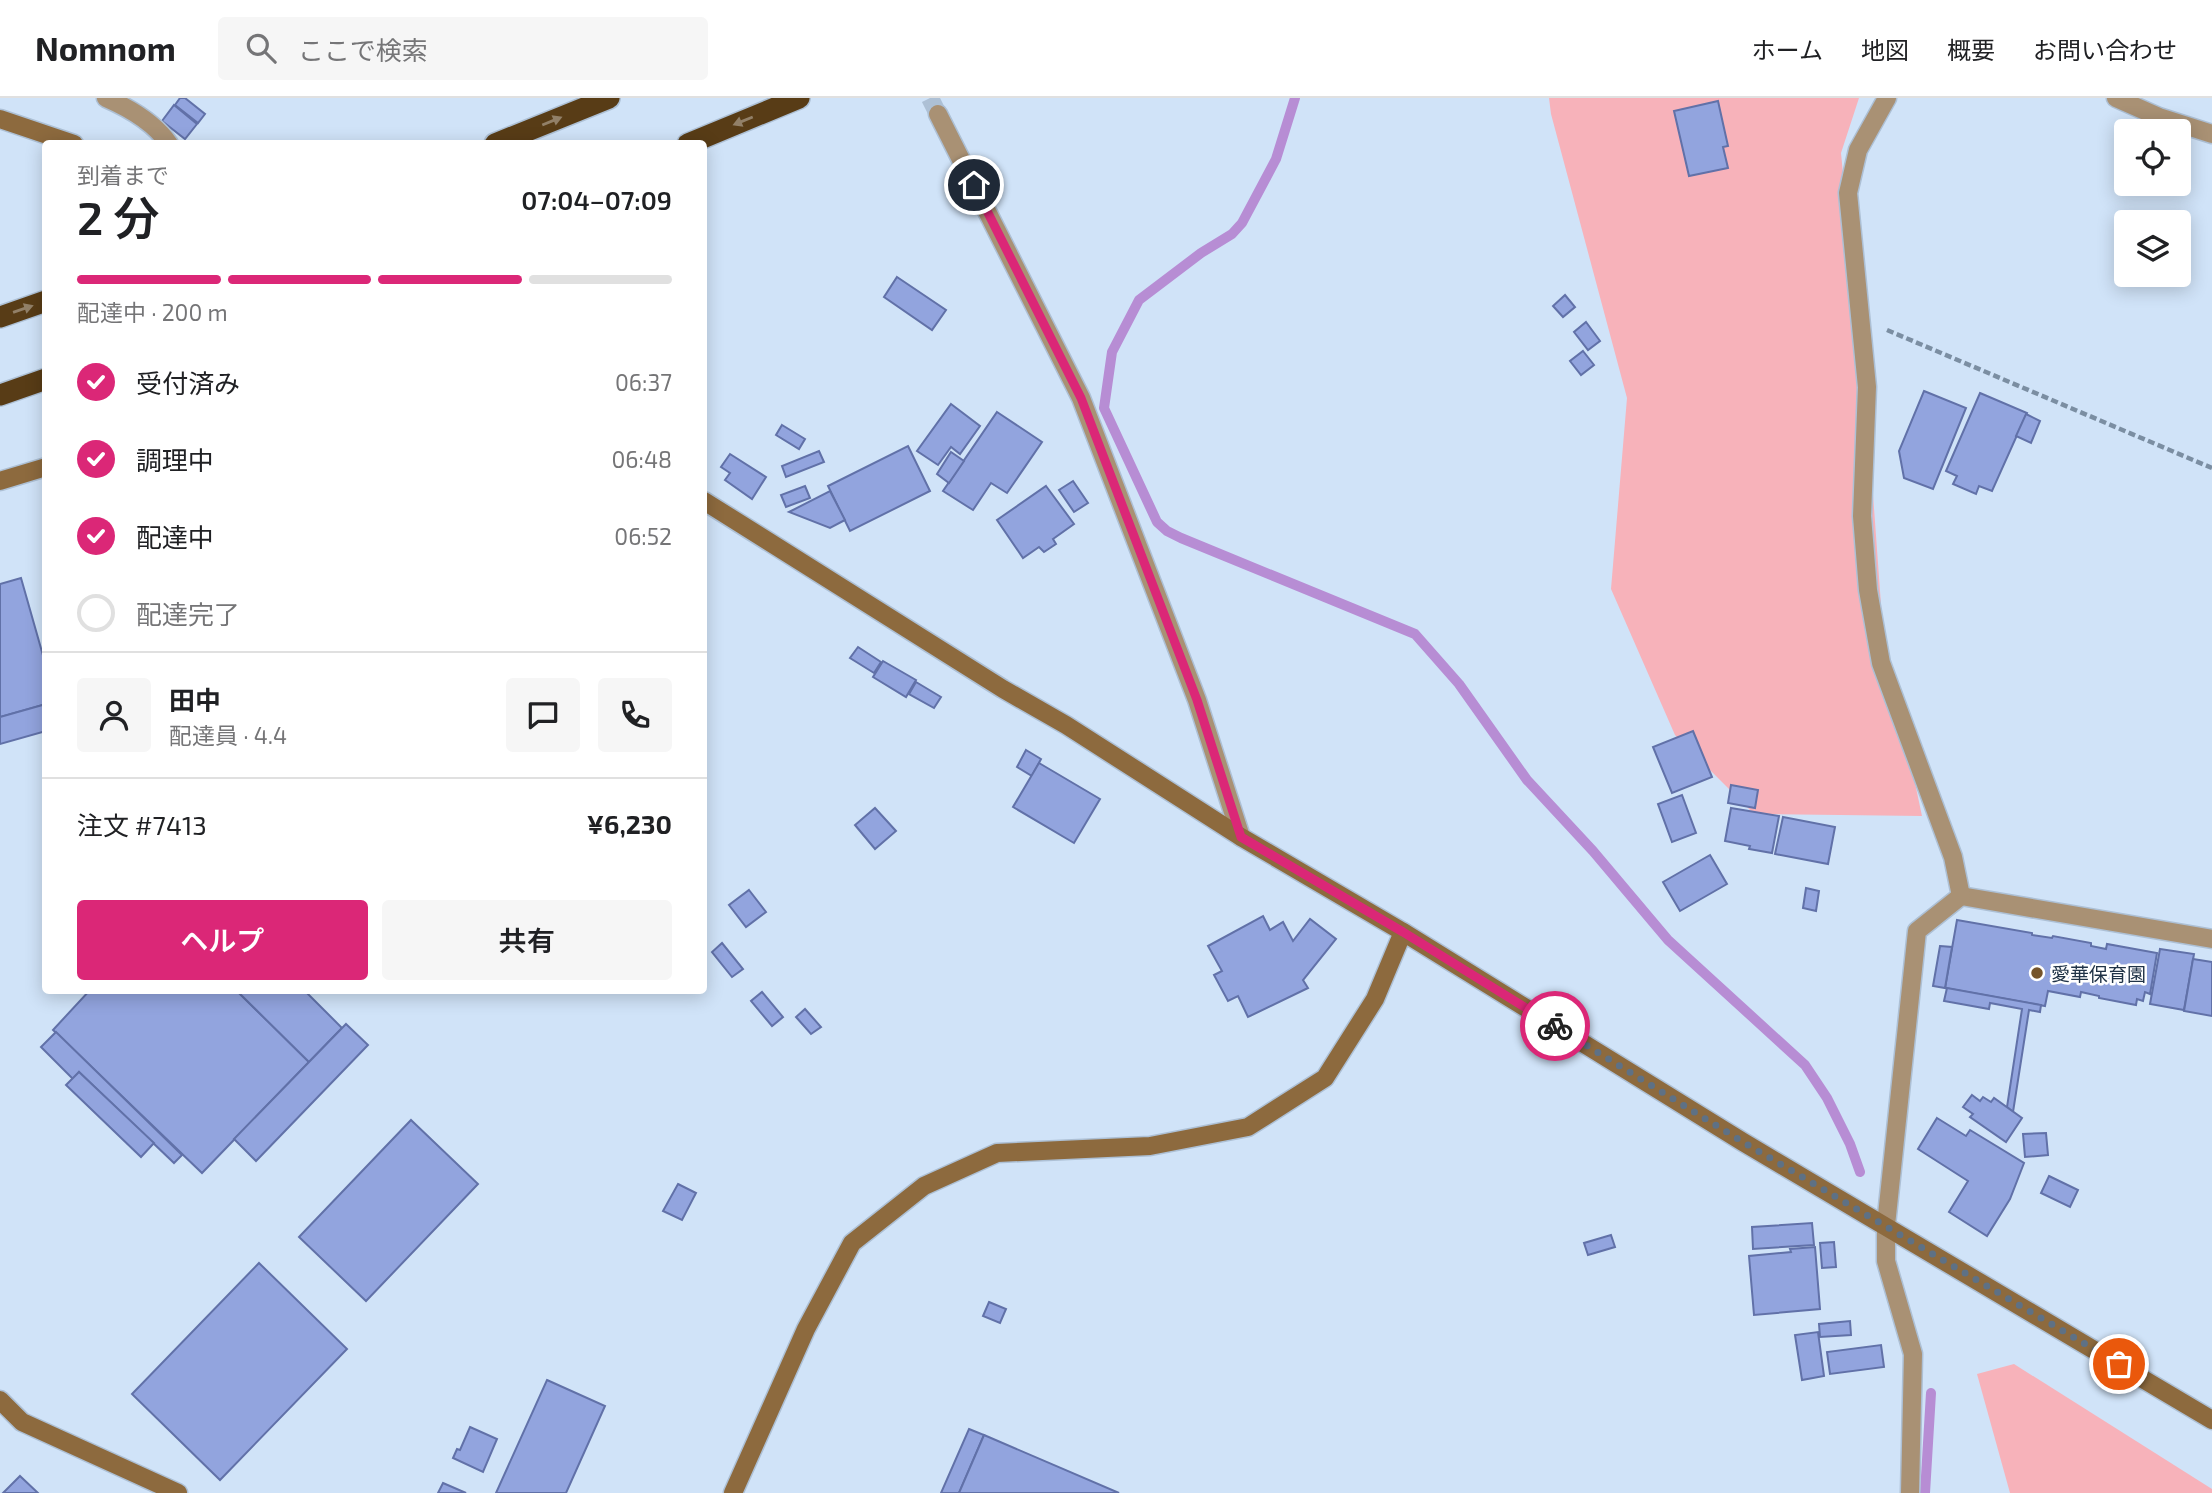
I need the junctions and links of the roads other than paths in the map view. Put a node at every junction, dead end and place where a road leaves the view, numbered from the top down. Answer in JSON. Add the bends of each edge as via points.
{"nodes":[{"id":1,"x":107,"y":98,"type":"edge"},
{"id":2,"x":610,"y":98,"type":"edge"},
{"id":3,"x":799,"y":98,"type":"edge"},
{"id":4,"x":1887,"y":98,"type":"edge"},
{"id":5,"x":2116,"y":98,"type":"edge"},
{"id":6,"x":938,"y":114,"type":"tunnel mouth"},
{"id":7,"x":0,"y":119,"type":"edge"},
{"id":8,"x":2212,"y":134,"type":"edge"},
{"id":9,"x":62,"y":140,"type":"edge"},
{"id":10,"x":165,"y":140,"type":"edge"},
{"id":11,"x":505,"y":140,"type":"edge"},
{"id":12,"x":698,"y":140,"type":"edge"},
{"id":13,"x":42,"y":302,"type":"edge"},
{"id":14,"x":0,"y":317,"type":"edge"},
{"id":15,"x":42,"y":380,"type":"edge"},
{"id":16,"x":0,"y":395,"type":"edge"},
{"id":17,"x":42,"y":468,"type":"edge"},
{"id":18,"x":0,"y":481,"type":"edge"},
{"id":19,"x":707,"y":503,"type":"edge"},
{"id":20,"x":1241,"y":837,"type":"junction"},
{"id":21,"x":1961,"y":896,"type":"junction"},
{"id":22,"x":1403,"y":932,"type":"junction"},
{"id":23,"x":2212,"y":939,"type":"edge"},
{"id":24,"x":1886,"y":1225,"type":"junction"},
{"id":25,"x":0,"y":1400,"type":"edge"},
{"id":26,"x":2212,"y":1420,"type":"edge"},
{"id":27,"x":178,"y":1493,"type":"edge"},
{"id":28,"x":733,"y":1493,"type":"edge"},
{"id":29,"x":1910,"y":1493,"type":"edge"}],
"edges":[{"from":1,"to":10,"type":"street","via":[[146,120]]},
{"from":11,"to":2,"type":"highway","one_way":true},
{"from":3,"to":12,"type":"highway","one_way":true},
{"from":4,"to":21,"type":"street","via":[[1858,150],[1848,193],[1867,387],[1862,516],[1868,590],[1881,663],[1953,857]]},
{"from":5,"to":8,"type":"street"},
{"from":6,"to":20,"type":"street","via":[[1081,398],[1197,700]]},
{"from":7,"to":9,"type":"street"},
{"from":14,"to":13,"type":"highway","one_way":true},
{"from":15,"to":16,"type":"highway"},
{"from":17,"to":18,"type":"street"},
{"from":19,"to":20,"type":"street"},
{"from":20,"to":22,"type":"street"},
{"from":21,"to":23,"type":"street"},
{"from":21,"to":24,"type":"street","via":[[1917,931]]},
{"from":22,"to":24,"type":"street"},
{"from":22,"to":28,"type":"street","via":[[1375,999],[1325,1078],[1248,1127],[1150,1146],[997,1153],[925,1186],[852,1243],[806,1329]]},
{"from":24,"to":26,"type":"street"},
{"from":24,"to":29,"type":"street","via":[[1886,1261],[1913,1354]]},
{"from":25,"to":27,"type":"street","via":[[22,1422]]}]}
